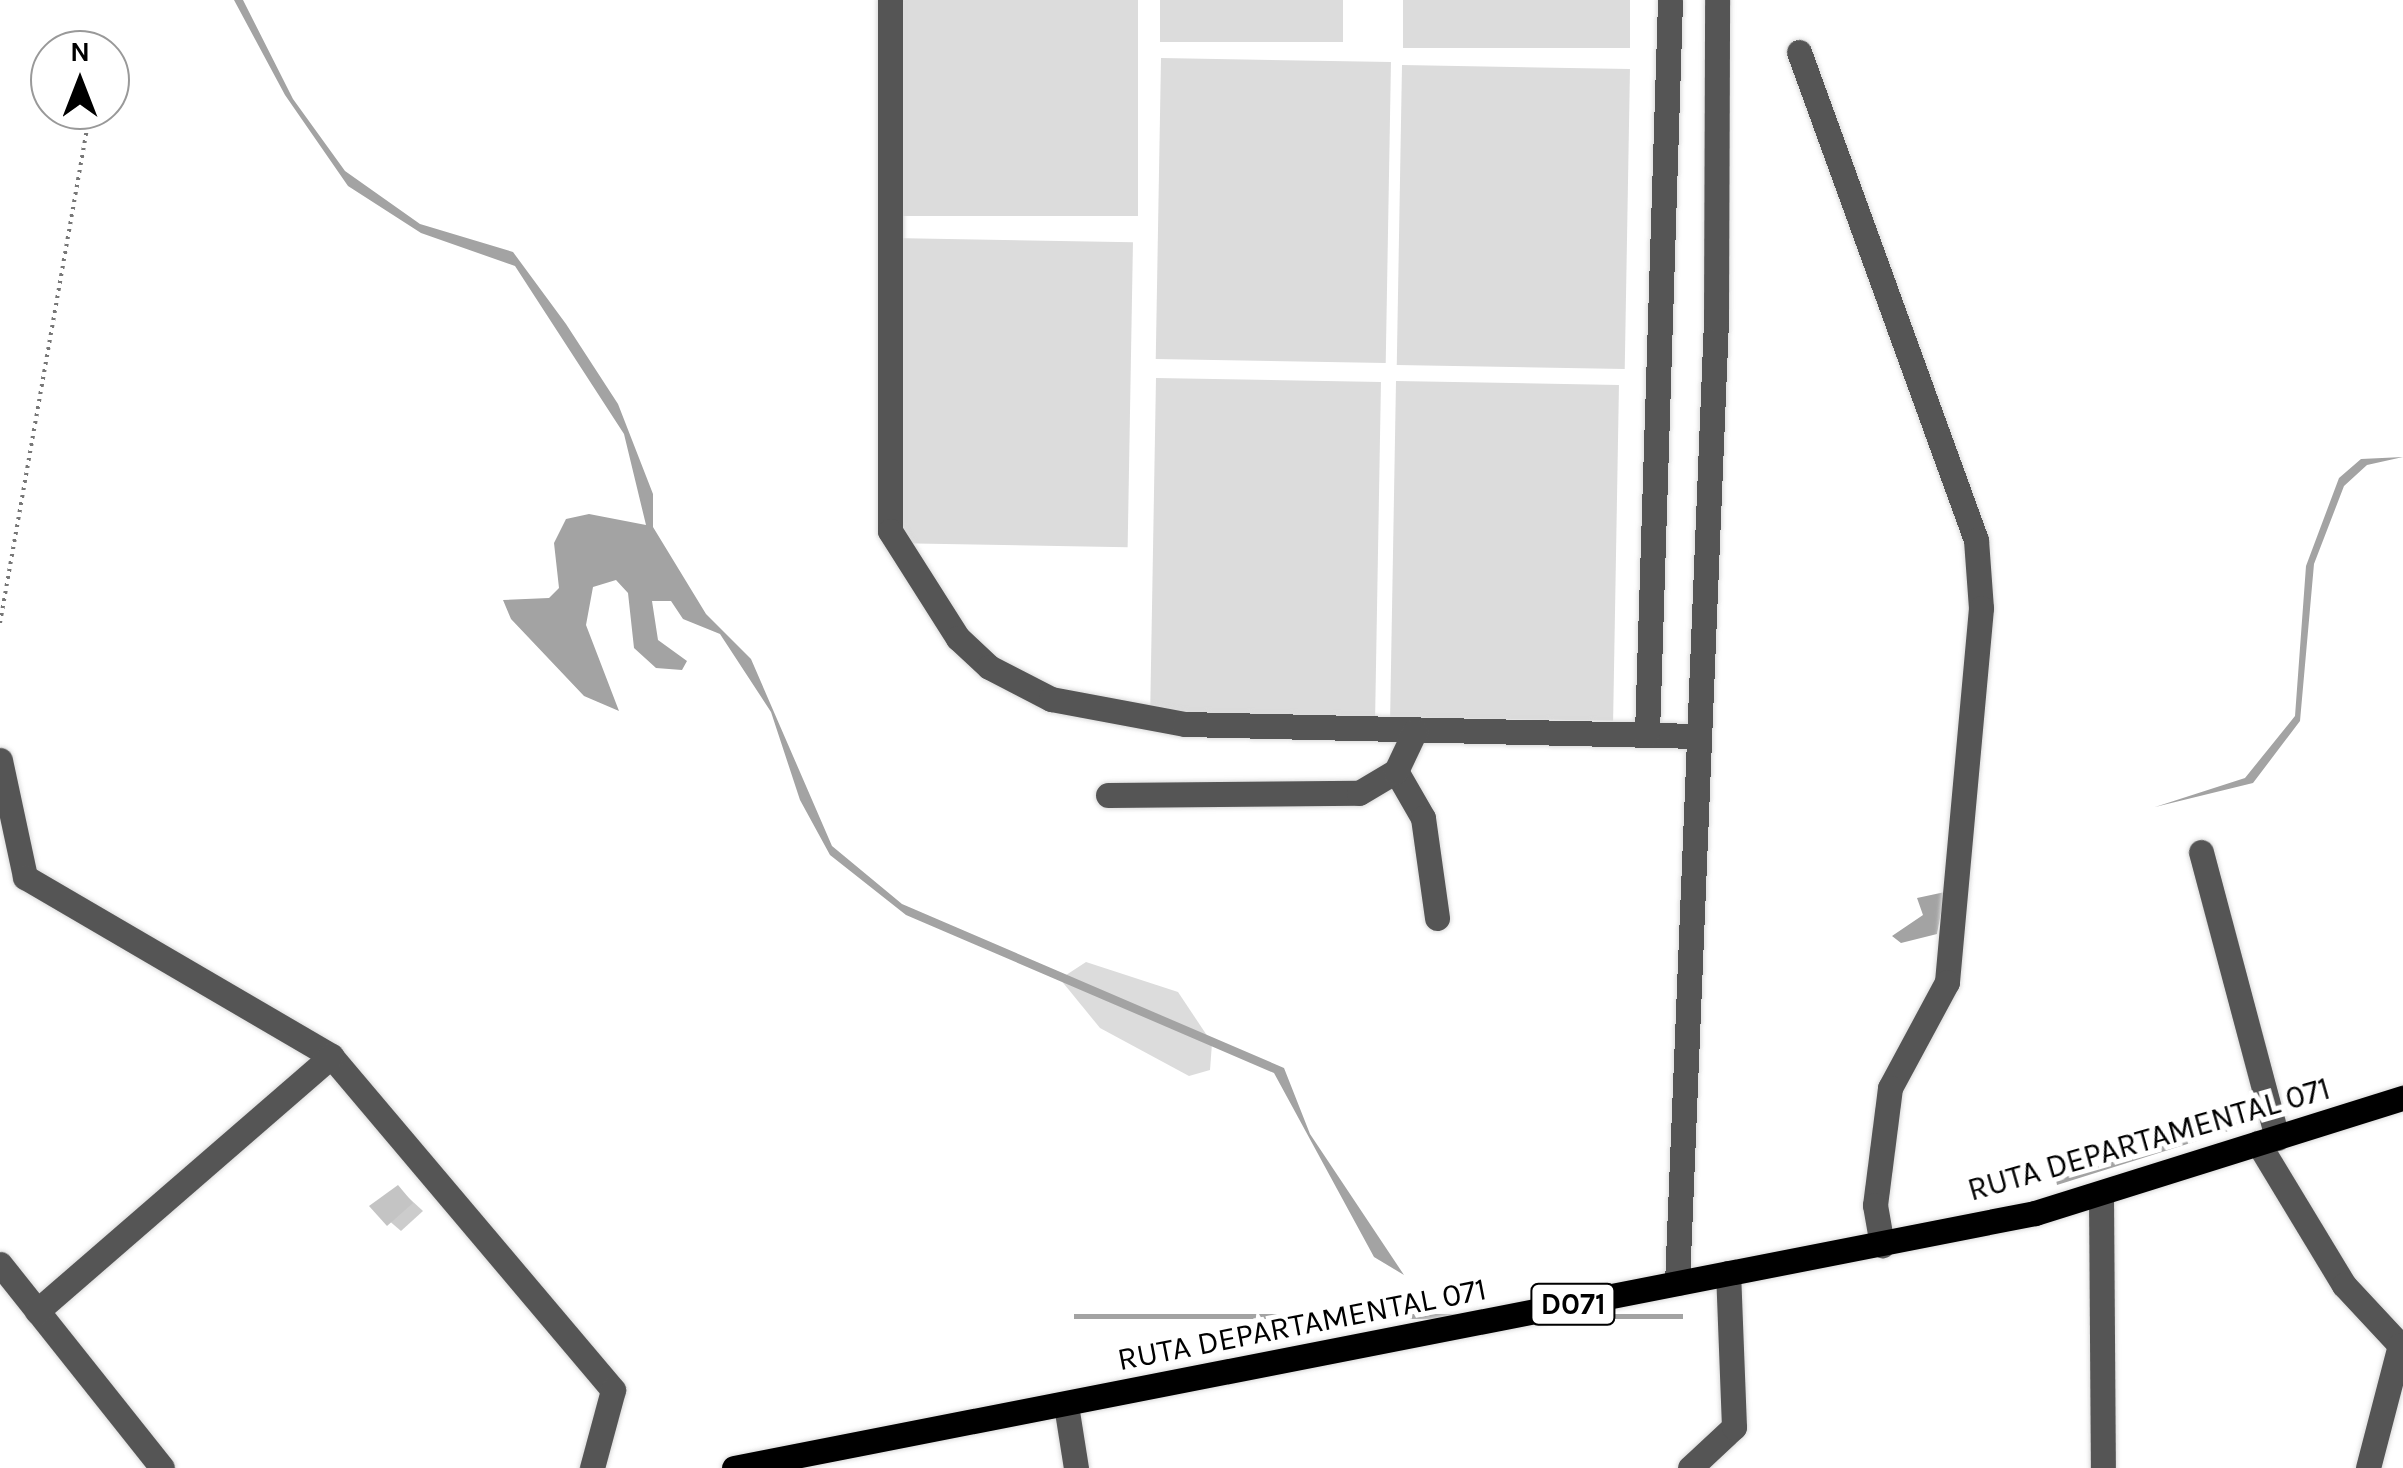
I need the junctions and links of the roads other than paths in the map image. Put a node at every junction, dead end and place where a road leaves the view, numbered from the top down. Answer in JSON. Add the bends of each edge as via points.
{"nodes":[{"id":1,"x":890,"y":0,"type":"edge"},
{"id":2,"x":1670,"y":0,"type":"edge"},
{"id":3,"x":1717,"y":0,"type":"edge"},
{"id":4,"x":1799,"y":52,"type":"dead end"},
{"id":5,"x":1415,"y":731,"type":"junction"},
{"id":6,"x":1647,"y":734,"type":"junction"},
{"id":7,"x":1699,"y":736,"type":"junction"},
{"id":8,"x":0,"y":760,"type":"edge"},
{"id":9,"x":1396,"y":771,"type":"junction"},
{"id":10,"x":1108,"y":795,"type":"dead end"},
{"id":11,"x":2201,"y":852,"type":"dead end"},
{"id":12,"x":1436,"y":918,"type":"dead end"},
{"id":13,"x":332,"y":1056,"type":"junction"},
{"id":14,"x":2403,"y":1098,"type":"edge"},
{"id":15,"x":2267,"y":1141,"type":"junction"},
{"id":16,"x":2102,"y":1194,"type":"junction"},
{"id":17,"x":1882,"y":1245,"type":"junction"},
{"id":18,"x":0,"y":1264,"type":"edge"},
{"id":19,"x":1728,"y":1272,"type":"junction"},
{"id":20,"x":1678,"y":1283,"type":"junction"},
{"id":21,"x":37,"y":1311,"type":"junction"},
{"id":22,"x":1066,"y":1406,"type":"junction"},
{"id":23,"x":162,"y":1468,"type":"edge"},
{"id":24,"x":592,"y":1468,"type":"edge"},
{"id":25,"x":734,"y":1468,"type":"edge"},
{"id":26,"x":1076,"y":1468,"type":"edge"},
{"id":27,"x":1690,"y":1468,"type":"edge"},
{"id":28,"x":2103,"y":1468,"type":"edge"},
{"id":29,"x":2368,"y":1468,"type":"edge"}],
"edges":[{"from":1,"to":5,"type":"street","via":[[890,532],[933,604],[989,667],[1110,716]]},
{"from":2,"to":6,"type":"street"},
{"from":3,"to":7,"type":"street","via":[[1716,319]]},
{"from":4,"to":17,"type":"street","via":[[1976,540],[1982,608],[1948,982],[1890,1088],[1875,1205]]},
{"from":5,"to":6,"type":"street"},
{"from":5,"to":9,"type":"street"},
{"from":6,"to":7,"type":"street"},
{"from":7,"to":20,"type":"street"},
{"from":8,"to":13,"type":"street","via":[[25,876]]},
{"from":9,"to":10,"type":"street","via":[[1358,793]]},
{"from":9,"to":12,"type":"street","via":[[1423,818]]},
{"from":11,"to":15,"type":"street"},
{"from":13,"to":21,"type":"street"},
{"from":13,"to":24,"type":"street","via":[[613,1390]]},
{"from":14,"to":15,"type":"main road","name":"RUTA DEPARTAMENTAL 071","number":"D071"},
{"from":15,"to":16,"type":"main road","name":"RUTA DEPARTAMENTAL 071","number":"D071"},
{"from":15,"to":29,"type":"street","via":[[2344,1285],[2400,1345]]},
{"from":16,"to":17,"type":"main road","name":"RUTA DEPARTAMENTAL 071","number":"D071"},
{"from":16,"to":28,"type":"street"},
{"from":17,"to":19,"type":"main road","name":"RUTA DEPARTAMENTAL 071","number":"D071"},
{"from":18,"to":21,"type":"street"},
{"from":19,"to":20,"type":"main road","name":"RUTA DEPARTAMENTAL 071","number":"D071"},
{"from":19,"to":27,"type":"street","via":[[1734,1427]]},
{"from":20,"to":22,"type":"main road","name":"RUTA DEPARTAMENTAL 071","number":"D071"},
{"from":21,"to":23,"type":"street"},
{"from":22,"to":25,"type":"main road","name":"RUTA DEPARTAMENTAL 071","number":"D071"},
{"from":22,"to":26,"type":"street"}]}
